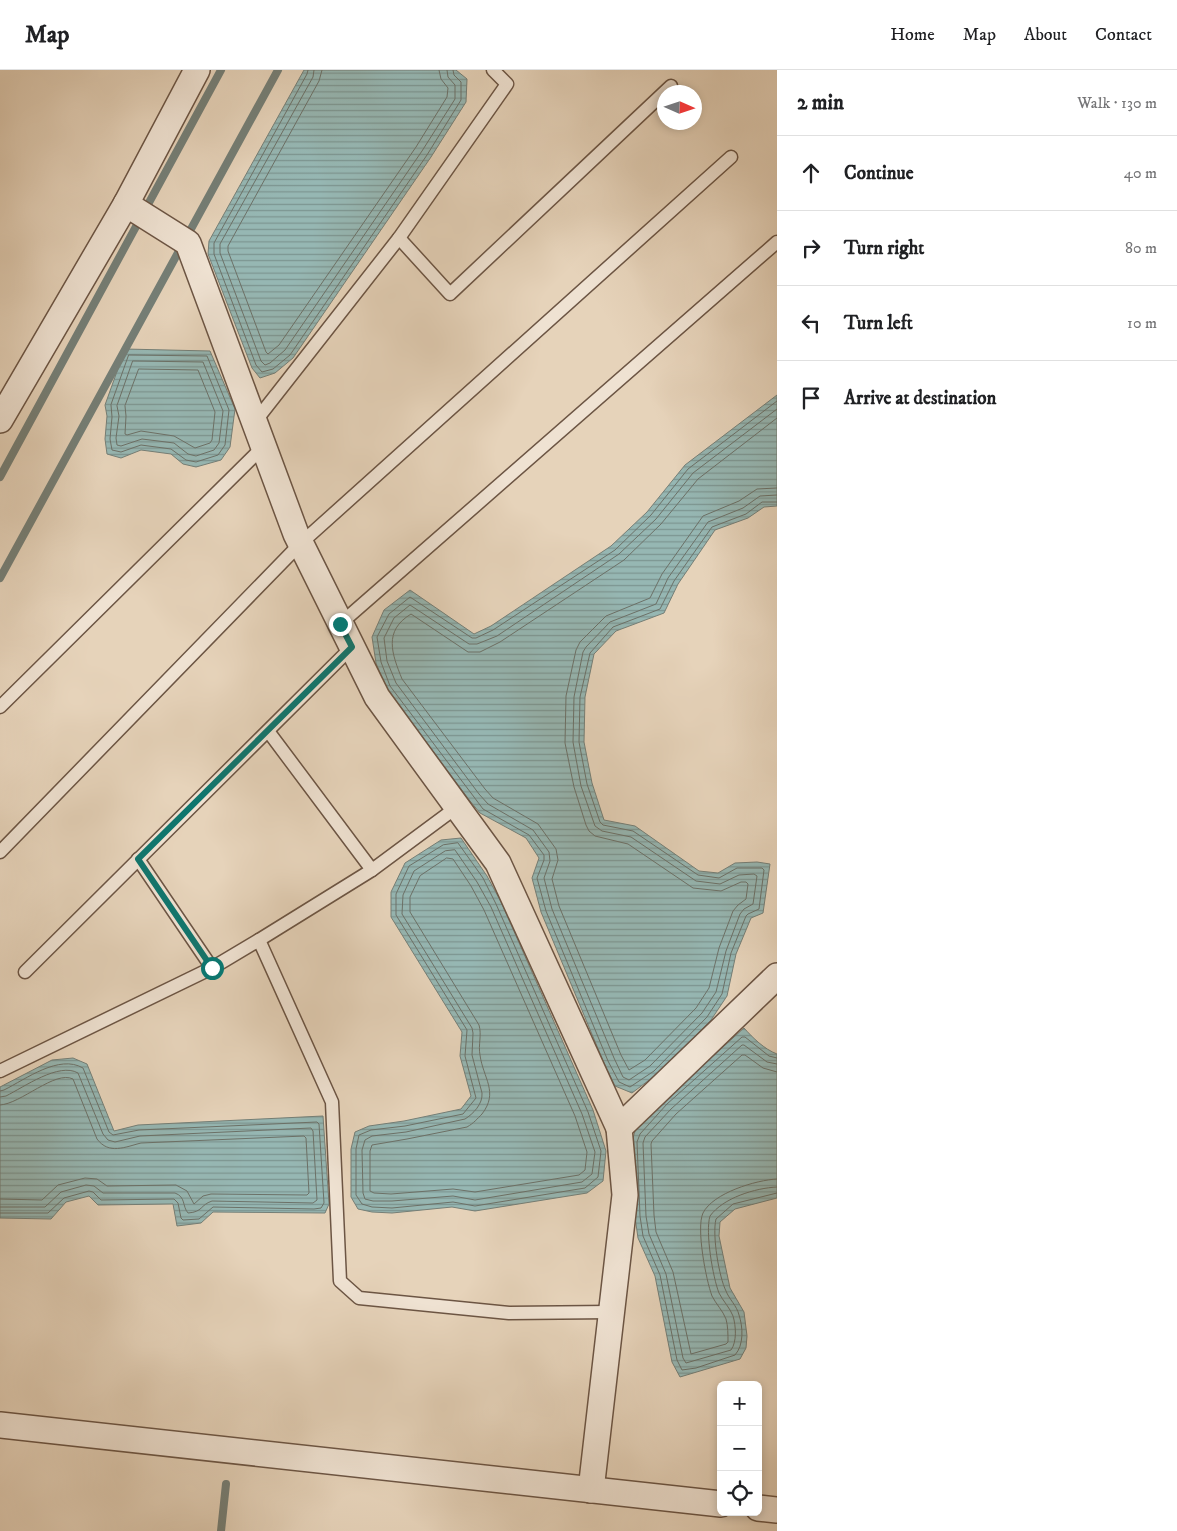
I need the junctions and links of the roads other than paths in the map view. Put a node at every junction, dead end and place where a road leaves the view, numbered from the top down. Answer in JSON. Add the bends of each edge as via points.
{"nodes":[{"id":1,"x":197,"y":70,"type":"edge"},
{"id":2,"x":493,"y":70,"type":"edge"},
{"id":3,"x":657,"y":99,"type":"edge"},
{"id":4,"x":732,"y":157,"type":"dead end"},
{"id":5,"x":137,"y":211,"type":"junction"},
{"id":6,"x":399,"y":238,"type":"junction"},
{"id":7,"x":777,"y":242,"type":"edge"},
{"id":8,"x":0,"y":420,"type":"edge"},
{"id":9,"x":254,"y":423,"type":"junction"},
{"id":10,"x":263,"y":447,"type":"junction"},
{"id":11,"x":300,"y":544,"type":"junction"},
{"id":12,"x":340,"y":624,"type":"junction"},
{"id":13,"x":352,"y":647,"type":"junction"},
{"id":14,"x":0,"y":707,"type":"edge"},
{"id":15,"x":268,"y":730,"type":"junction"},
{"id":16,"x":457,"y":807,"type":"junction"},
{"id":17,"x":0,"y":852,"type":"edge"},
{"id":18,"x":138,"y":859,"type":"junction"},
{"id":19,"x":372,"y":870,"type":"junction"},
{"id":20,"x":259,"y":940,"type":"junction"},
{"id":21,"x":212,"y":968,"type":"junction"},
{"id":22,"x":24,"y":972,"type":"dead end"},
{"id":23,"x":777,"y":976,"type":"edge"},
{"id":24,"x":0,"y":1071,"type":"edge"},
{"id":25,"x":619,"y":1128,"type":"junction"},
{"id":26,"x":611,"y":1312,"type":"junction"},
{"id":27,"x":0,"y":1425,"type":"edge"},
{"id":28,"x":591,"y":1490,"type":"junction"},
{"id":29,"x":717,"y":1504,"type":"edge"},
{"id":30,"x":762,"y":1508,"type":"edge"},
{"id":31,"x":777,"y":1510,"type":"edge"}],
"edges":[{"from":1,"to":5,"type":"street"},
{"from":2,"to":6,"type":"lane","via":[[507,84]]},
{"from":3,"to":6,"type":"lane","via":[[450,294]]},
{"from":4,"to":11,"type":"lane"},
{"from":5,"to":8,"type":"street"},
{"from":5,"to":9,"type":"street","via":[[181,239]]},
{"from":6,"to":9,"type":"lane"},
{"from":7,"to":12,"type":"lane"},
{"from":9,"to":10,"type":"street"},
{"from":10,"to":11,"type":"street"},
{"from":10,"to":14,"type":"lane"},
{"from":11,"to":12,"type":"street"},
{"from":11,"to":17,"type":"lane"},
{"from":12,"to":13,"type":"street"},
{"from":13,"to":15,"type":"lane"},
{"from":13,"to":16,"type":"street","via":[[377,697]]},
{"from":15,"to":18,"type":"lane"},
{"from":15,"to":19,"type":"lane"},
{"from":16,"to":19,"type":"lane"},
{"from":16,"to":25,"type":"street","via":[[498,863]]},
{"from":18,"to":21,"type":"lane"},
{"from":18,"to":22,"type":"lane"},
{"from":19,"to":20,"type":"lane"},
{"from":20,"to":21,"type":"lane"},
{"from":20,"to":26,"type":"lane","via":[[332,1102],[340,1281],[359,1298],[509,1314]]},
{"from":21,"to":24,"type":"lane"},
{"from":23,"to":25,"type":"street"},
{"from":25,"to":26,"type":"street","via":[[625,1195]]},
{"from":26,"to":28,"type":"street"},
{"from":27,"to":28,"type":"street"},
{"from":28,"to":29,"type":"street"},
{"from":30,"to":31,"type":"street"}]}
